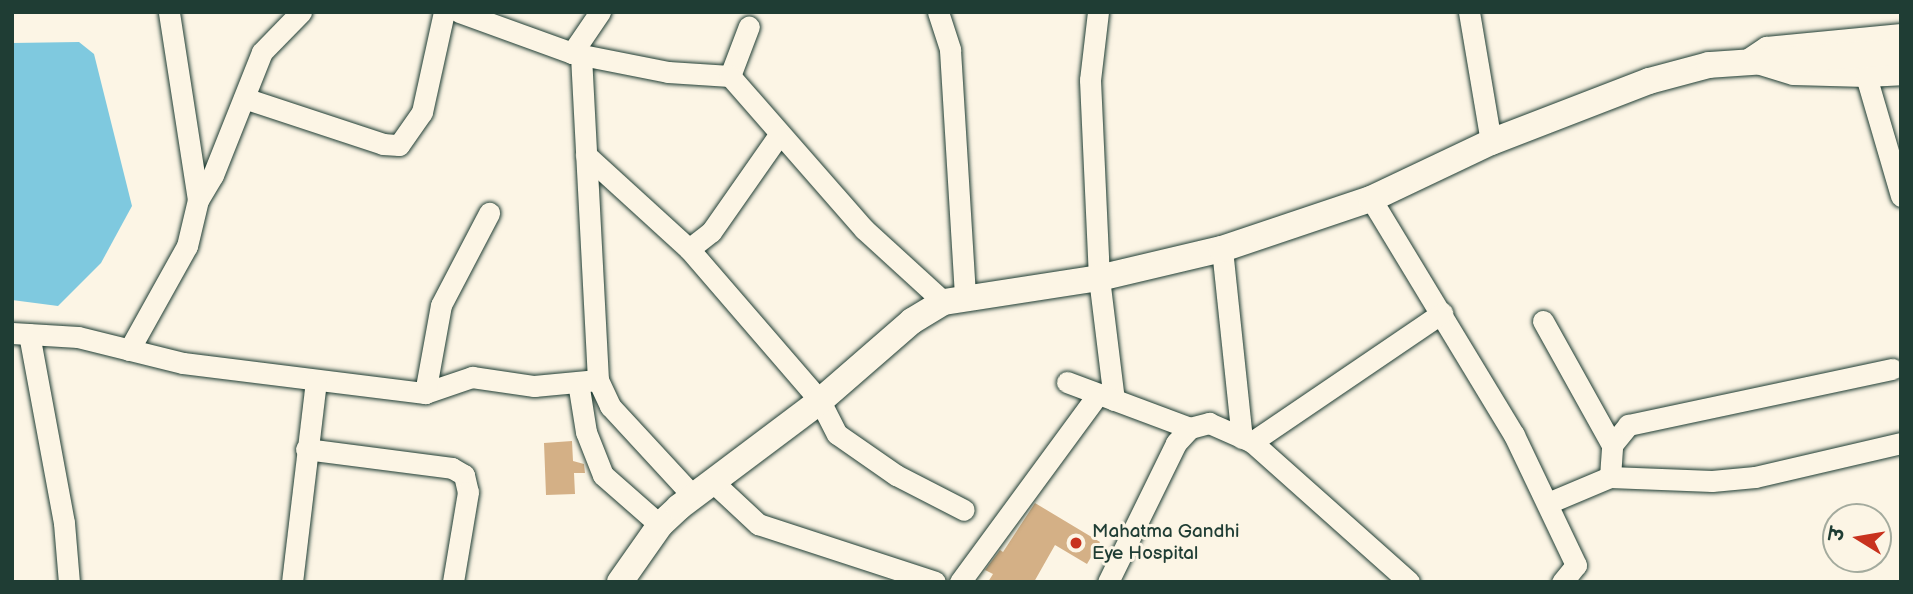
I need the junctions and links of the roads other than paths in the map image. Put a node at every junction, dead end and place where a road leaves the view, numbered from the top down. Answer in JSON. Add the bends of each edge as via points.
{"nodes":[{"id":1,"x":169,"y":12,"type":"edge"},
{"id":2,"x":301,"y":12,"type":"edge"},
{"id":3,"x":444,"y":12,"type":"edge"},
{"id":4,"x":458,"y":12,"type":"edge"},
{"id":5,"x":600,"y":12,"type":"edge"},
{"id":6,"x":938,"y":12,"type":"edge"},
{"id":7,"x":1098,"y":12,"type":"edge"},
{"id":8,"x":1469,"y":12,"type":"edge"},
{"id":9,"x":749,"y":26,"type":"dead end"},
{"id":10,"x":1901,"y":34,"type":"edge"},
{"id":11,"x":1901,"y":52,"type":"edge"},
{"id":12,"x":577,"y":54,"type":"junction"},
{"id":13,"x":1748,"y":59,"type":"junction"},
{"id":14,"x":1901,"y":74,"type":"edge"},
{"id":15,"x":730,"y":76,"type":"junction"},
{"id":16,"x":1866,"y":76,"type":"junction"},
{"id":17,"x":244,"y":98,"type":"junction"},
{"id":18,"x":779,"y":135,"type":"junction"},
{"id":19,"x":1491,"y":142,"type":"junction"},
{"id":20,"x":586,"y":155,"type":"junction"},
{"id":21,"x":1901,"y":197,"type":"edge"},
{"id":22,"x":1371,"y":199,"type":"junction"},
{"id":23,"x":198,"y":200,"type":"junction"},
{"id":24,"x":489,"y":213,"type":"dead end"},
{"id":25,"x":689,"y":249,"type":"junction"},
{"id":26,"x":1223,"y":249,"type":"junction"},
{"id":27,"x":1098,"y":278,"type":"junction"},
{"id":28,"x":955,"y":300,"type":"junction"},
{"id":29,"x":1442,"y":313,"type":"junction"},
{"id":30,"x":1543,"y":321,"type":"dead end"},
{"id":31,"x":21,"y":333,"type":"edge"},
{"id":32,"x":129,"y":350,"type":"junction"},
{"id":33,"x":1892,"y":369,"type":"dead end"},
{"id":34,"x":316,"y":381,"type":"junction"},
{"id":35,"x":588,"y":381,"type":"junction"},
{"id":36,"x":1067,"y":382,"type":"dead end"},
{"id":37,"x":425,"y":393,"type":"junction"},
{"id":38,"x":1106,"y":397,"type":"junction"},
{"id":39,"x":820,"y":401,"type":"junction"},
{"id":40,"x":1190,"y":428,"type":"junction"},
{"id":41,"x":1247,"y":440,"type":"junction"},
{"id":42,"x":1901,"y":443,"type":"edge"},
{"id":43,"x":1612,"y":445,"type":"junction"},
{"id":44,"x":306,"y":449,"type":"junction"},
{"id":45,"x":1610,"y":478,"type":"junction"},
{"id":46,"x":703,"y":489,"type":"junction"},
{"id":47,"x":1548,"y":503,"type":"junction"},
{"id":48,"x":964,"y":510,"type":"dead end"},
{"id":49,"x":660,"y":525,"type":"junction"},
{"id":50,"x":69,"y":582,"type":"edge"},
{"id":51,"x":292,"y":582,"type":"edge"},
{"id":52,"x":453,"y":582,"type":"edge"},
{"id":53,"x":620,"y":582,"type":"edge"},
{"id":54,"x":935,"y":582,"type":"edge"},
{"id":55,"x":960,"y":582,"type":"edge"},
{"id":56,"x":1108,"y":582,"type":"edge"},
{"id":57,"x":1409,"y":582,"type":"edge"},
{"id":58,"x":1562,"y":582,"type":"edge"}],
"edges":[{"from":1,"to":23,"type":"street"},
{"from":2,"to":17,"type":"street","via":[[262,52]]},
{"from":3,"to":17,"type":"street","via":[[422,112],[399,145],[383,144]]},
{"from":4,"to":12,"type":"street"},
{"from":5,"to":12,"type":"street"},
{"from":6,"to":28,"type":"street","via":[[950,50]]},
{"from":7,"to":27,"type":"street","via":[[1090,80]]},
{"from":8,"to":19,"type":"street"},
{"from":9,"to":15,"type":"street"},
{"from":10,"to":13,"type":"street","via":[[1766,47]]},
{"from":11,"to":13,"type":"main road"},
{"from":12,"to":15,"type":"street","via":[[668,72]]},
{"from":12,"to":20,"type":"street"},
{"from":13,"to":16,"type":"street","via":[[1793,74]]},
{"from":13,"to":19,"type":"main road","via":[[1649,81]]},
{"from":14,"to":16,"type":"street"},
{"from":15,"to":18,"type":"street"},
{"from":16,"to":21,"type":"street"},
{"from":17,"to":23,"type":"street","via":[[214,175]]},
{"from":18,"to":25,"type":"street","via":[[711,232]]},
{"from":18,"to":28,"type":"street","via":[[863,229]]},
{"from":19,"to":22,"type":"main road"},
{"from":20,"to":25,"type":"street"},
{"from":20,"to":35,"type":"street"},
{"from":22,"to":26,"type":"main road"},
{"from":22,"to":29,"type":"street"},
{"from":23,"to":32,"type":"street","via":[[187,246]]},
{"from":24,"to":37,"type":"street","via":[[441,305]]},
{"from":25,"to":39,"type":"street"},
{"from":26,"to":27,"type":"main road"},
{"from":26,"to":41,"type":"street"},
{"from":27,"to":28,"type":"main road"},
{"from":27,"to":38,"type":"street"},
{"from":28,"to":39,"type":"main road","via":[[912,321]]},
{"from":29,"to":41,"type":"street"},
{"from":29,"to":47,"type":"street"},
{"from":30,"to":43,"type":"street"},
{"from":31,"to":32,"type":"street","via":[[78,337]]},
{"from":31,"to":50,"type":"street","via":[[64,523]]},
{"from":32,"to":34,"type":"street"},
{"from":33,"to":43,"type":"street","via":[[1628,425]]},
{"from":34,"to":37,"type":"street"},
{"from":34,"to":44,"type":"street"},
{"from":35,"to":37,"type":"street","via":[[534,386],[472,377]]},
{"from":35,"to":46,"type":"street","via":[[610,407]]},
{"from":35,"to":49,"type":"street","via":[[586,432],[603,475]]},
{"from":36,"to":38,"type":"street"},
{"from":38,"to":40,"type":"street"},
{"from":38,"to":55,"type":"street"},
{"from":39,"to":46,"type":"main road"},
{"from":39,"to":48,"type":"street","via":[[837,434],[855,448]]},
{"from":40,"to":41,"type":"street","via":[[1209,423]]},
{"from":40,"to":56,"type":"street","via":[[1176,443]]},
{"from":41,"to":57,"type":"street"},
{"from":42,"to":45,"type":"street","via":[[1755,477],[1712,481]]},
{"from":43,"to":45,"type":"street"},
{"from":44,"to":51,"type":"street"},
{"from":44,"to":52,"type":"street","via":[[452,468],[464,475],[468,492]]},
{"from":45,"to":47,"type":"street"},
{"from":46,"to":49,"type":"main road"},
{"from":46,"to":54,"type":"street","via":[[758,524]]},
{"from":47,"to":58,"type":"street","via":[[1576,565]]},
{"from":49,"to":53,"type":"main road"}]}
